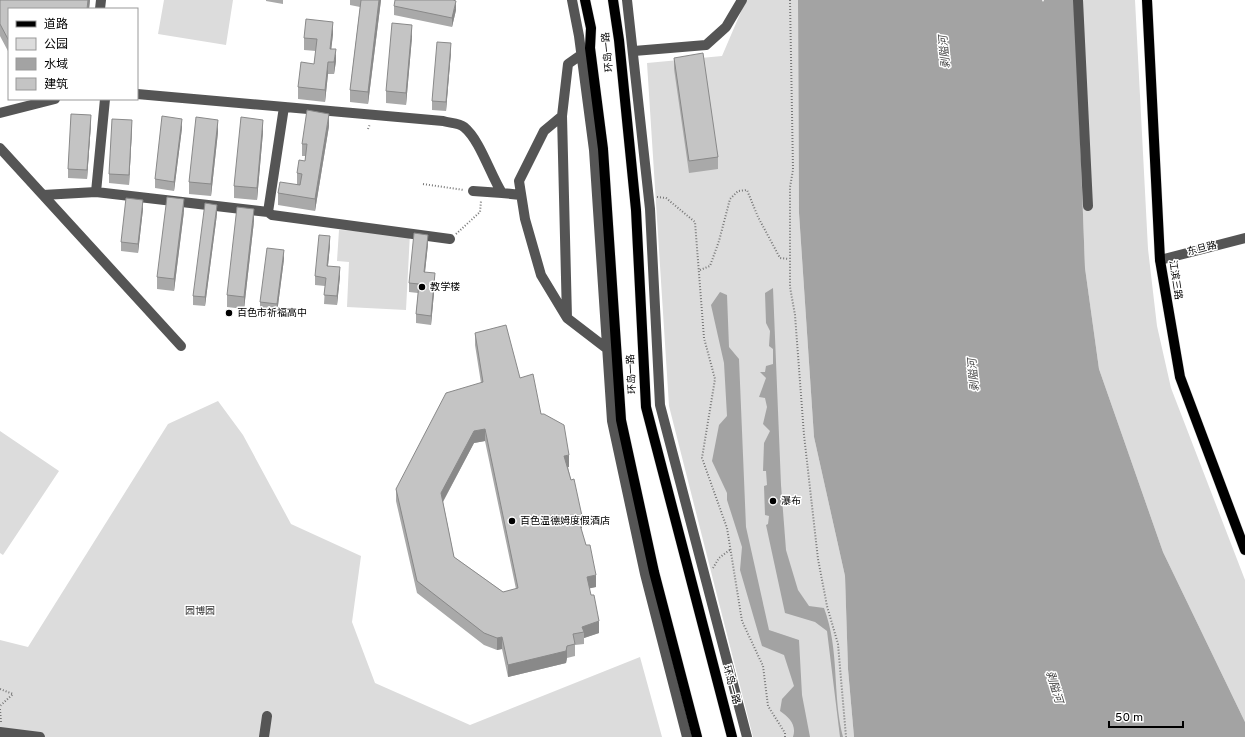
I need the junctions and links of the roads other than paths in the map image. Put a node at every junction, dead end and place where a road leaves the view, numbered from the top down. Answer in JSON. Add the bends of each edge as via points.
{"nodes":[{"id":1,"x":572,"y":0,"type":"edge"},
{"id":2,"x":584,"y":0,"type":"edge"},
{"id":3,"x":613,"y":0,"type":"edge"},
{"id":4,"x":627,"y":0,"type":"edge"},
{"id":5,"x":742,"y":0,"type":"edge"},
{"id":6,"x":1078,"y":0,"type":"edge"},
{"id":7,"x":1147,"y":0,"type":"edge"},
{"id":8,"x":586,"y":51,"type":"junction"},
{"id":9,"x":634,"y":51,"type":"junction"},
{"id":10,"x":138,"y":94,"type":"edge"},
{"id":11,"x":51,"y":100,"type":"edge"},
{"id":12,"x":105,"y":100,"type":"edge"},
{"id":13,"x":284,"y":107,"type":"junction"},
{"id":14,"x":0,"y":113,"type":"edge"},
{"id":15,"x":562,"y":116,"type":"junction"},
{"id":16,"x":0,"y":148,"type":"edge"},
{"id":17,"x":474,"y":191,"type":"road end"},
{"id":18,"x":96,"y":192,"type":"junction"},
{"id":19,"x":502,"y":193,"type":"junction"},
{"id":20,"x":43,"y":195,"type":"junction"},
{"id":21,"x":521,"y":195,"type":"junction"},
{"id":22,"x":1088,"y":206,"type":"dead end"},
{"id":23,"x":268,"y":212,"type":"junction"},
{"id":24,"x":1245,"y":238,"type":"edge"},
{"id":25,"x":450,"y":239,"type":"road end"},
{"id":26,"x":1160,"y":260,"type":"junction"},
{"id":27,"x":567,"y":318,"type":"junction"},
{"id":28,"x":181,"y":346,"type":"dead end"},
{"id":29,"x":607,"y":349,"type":"junction"},
{"id":30,"x":617,"y":356,"type":"junction"},
{"id":31,"x":1245,"y":550,"type":"edge"},
{"id":32,"x":267,"y":716,"type":"dead end"},
{"id":33,"x":1,"y":732,"type":"edge"},
{"id":34,"x":40,"y":737,"type":"edge"},
{"id":35,"x":264,"y":737,"type":"edge"},
{"id":36,"x":687,"y":737,"type":"edge"},
{"id":37,"x":697,"y":737,"type":"edge"},
{"id":38,"x":732,"y":737,"type":"edge"},
{"id":39,"x":747,"y":737,"type":"edge"}],
"edges":[{"from":1,"to":8,"type":"street"},
{"from":2,"to":8,"type":"main road","name":"环岛一路","via":[[591,28]]},
{"from":3,"to":38,"type":"main road","name":"环岛一路","via":[[636,210],[646,407]]},
{"from":4,"to":9,"type":"street"},
{"from":5,"to":9,"type":"street","via":[[726,28],[706,46]]},
{"from":6,"to":22,"type":"street"},
{"from":7,"to":26,"type":"main road","name":"江滨三路"},
{"from":8,"to":15,"type":"street","via":[[568,64]]},
{"from":8,"to":29,"type":"street"},
{"from":8,"to":30,"type":"main road","name":"环岛一路","via":[[603,149]]},
{"from":9,"to":39,"type":"street","via":[[648,196],[660,405]]},
{"from":10,"to":13,"type":"street"},
{"from":11,"to":14,"type":"street"},
{"from":12,"to":18,"type":"street"},
{"from":13,"to":19,"type":"street","via":[[443,121],[463,126],[478,143],[492,178]]},
{"from":13,"to":23,"type":"street"},
{"from":15,"to":21,"type":"street","via":[[544,131],[519,181]]},
{"from":15,"to":27,"type":"street"},
{"from":16,"to":20,"type":"street"},
{"from":17,"to":19,"type":"street"},
{"from":18,"to":20,"type":"street"},
{"from":18,"to":23,"type":"street"},
{"from":19,"to":21,"type":"street"},
{"from":20,"to":28,"type":"street"},
{"from":21,"to":27,"type":"street","via":[[525,219],[541,274]]},
{"from":23,"to":25,"type":"street","via":[[272,215]]},
{"from":24,"to":26,"type":"street","name":"东旦路"},
{"from":26,"to":31,"type":"main road","name":"江滨三路","via":[[1180,376]]},
{"from":27,"to":29,"type":"street"},
{"from":29,"to":30,"type":"street"},
{"from":29,"to":36,"type":"street","via":[[612,421],[645,574]]},
{"from":30,"to":37,"type":"main road","name":"环岛一路","via":[[621,420],[654,572]]},
{"from":32,"to":35,"type":"street"},
{"from":33,"to":34,"type":"street"}]}
